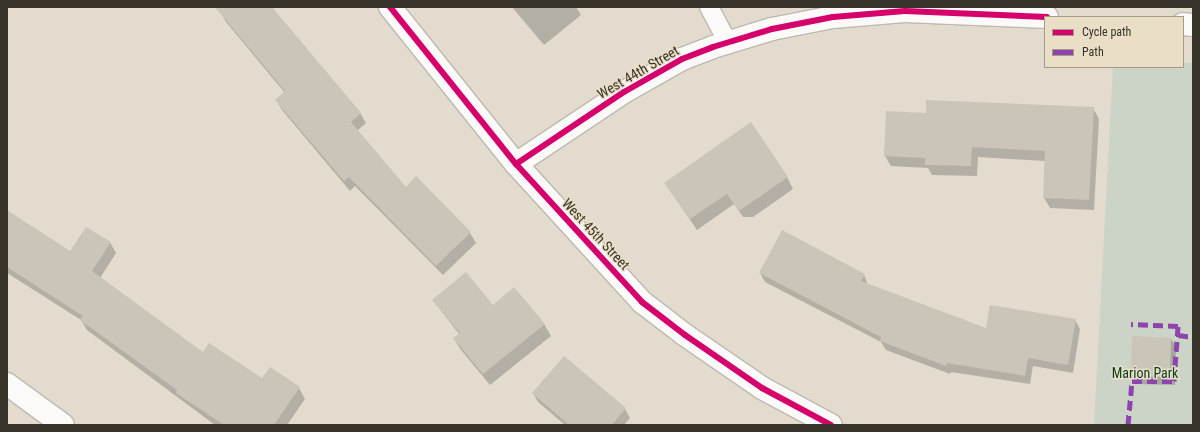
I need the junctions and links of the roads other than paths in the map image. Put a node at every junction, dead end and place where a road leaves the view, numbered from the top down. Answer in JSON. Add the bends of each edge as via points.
{"nodes":[{"id":1,"x":390,"y":7,"type":"edge"},
{"id":2,"x":709,"y":7,"type":"edge"},
{"id":3,"x":924,"y":9,"type":"edge"},
{"id":4,"x":821,"y":13,"type":"edge"},
{"id":5,"x":1044,"y":17,"type":"edge"},
{"id":6,"x":728,"y":42,"type":"junction"},
{"id":7,"x":516,"y":164,"type":"junction"},
{"id":8,"x":7,"y":384,"type":"edge"},
{"id":9,"x":63,"y":425,"type":"edge"},
{"id":10,"x":831,"y":425,"type":"edge"}],
"edges":[{"from":1,"to":7,"type":"street","name":"West 45th Street"},
{"from":2,"to":6,"type":"lane"},
{"from":3,"to":4,"type":"street","name":"West 44th Street"},
{"from":3,"to":5,"type":"street","name":"West 44th Street"},
{"from":4,"to":6,"type":"street","name":"West 44th Street"},
{"from":6,"to":7,"type":"street","name":"West 44th Street","via":[[682,59],[624,92]]},
{"from":7,"to":10,"type":"street","name":"West 45th Street","via":[[642,302],[762,388]]},
{"from":8,"to":9,"type":"street"}]}
